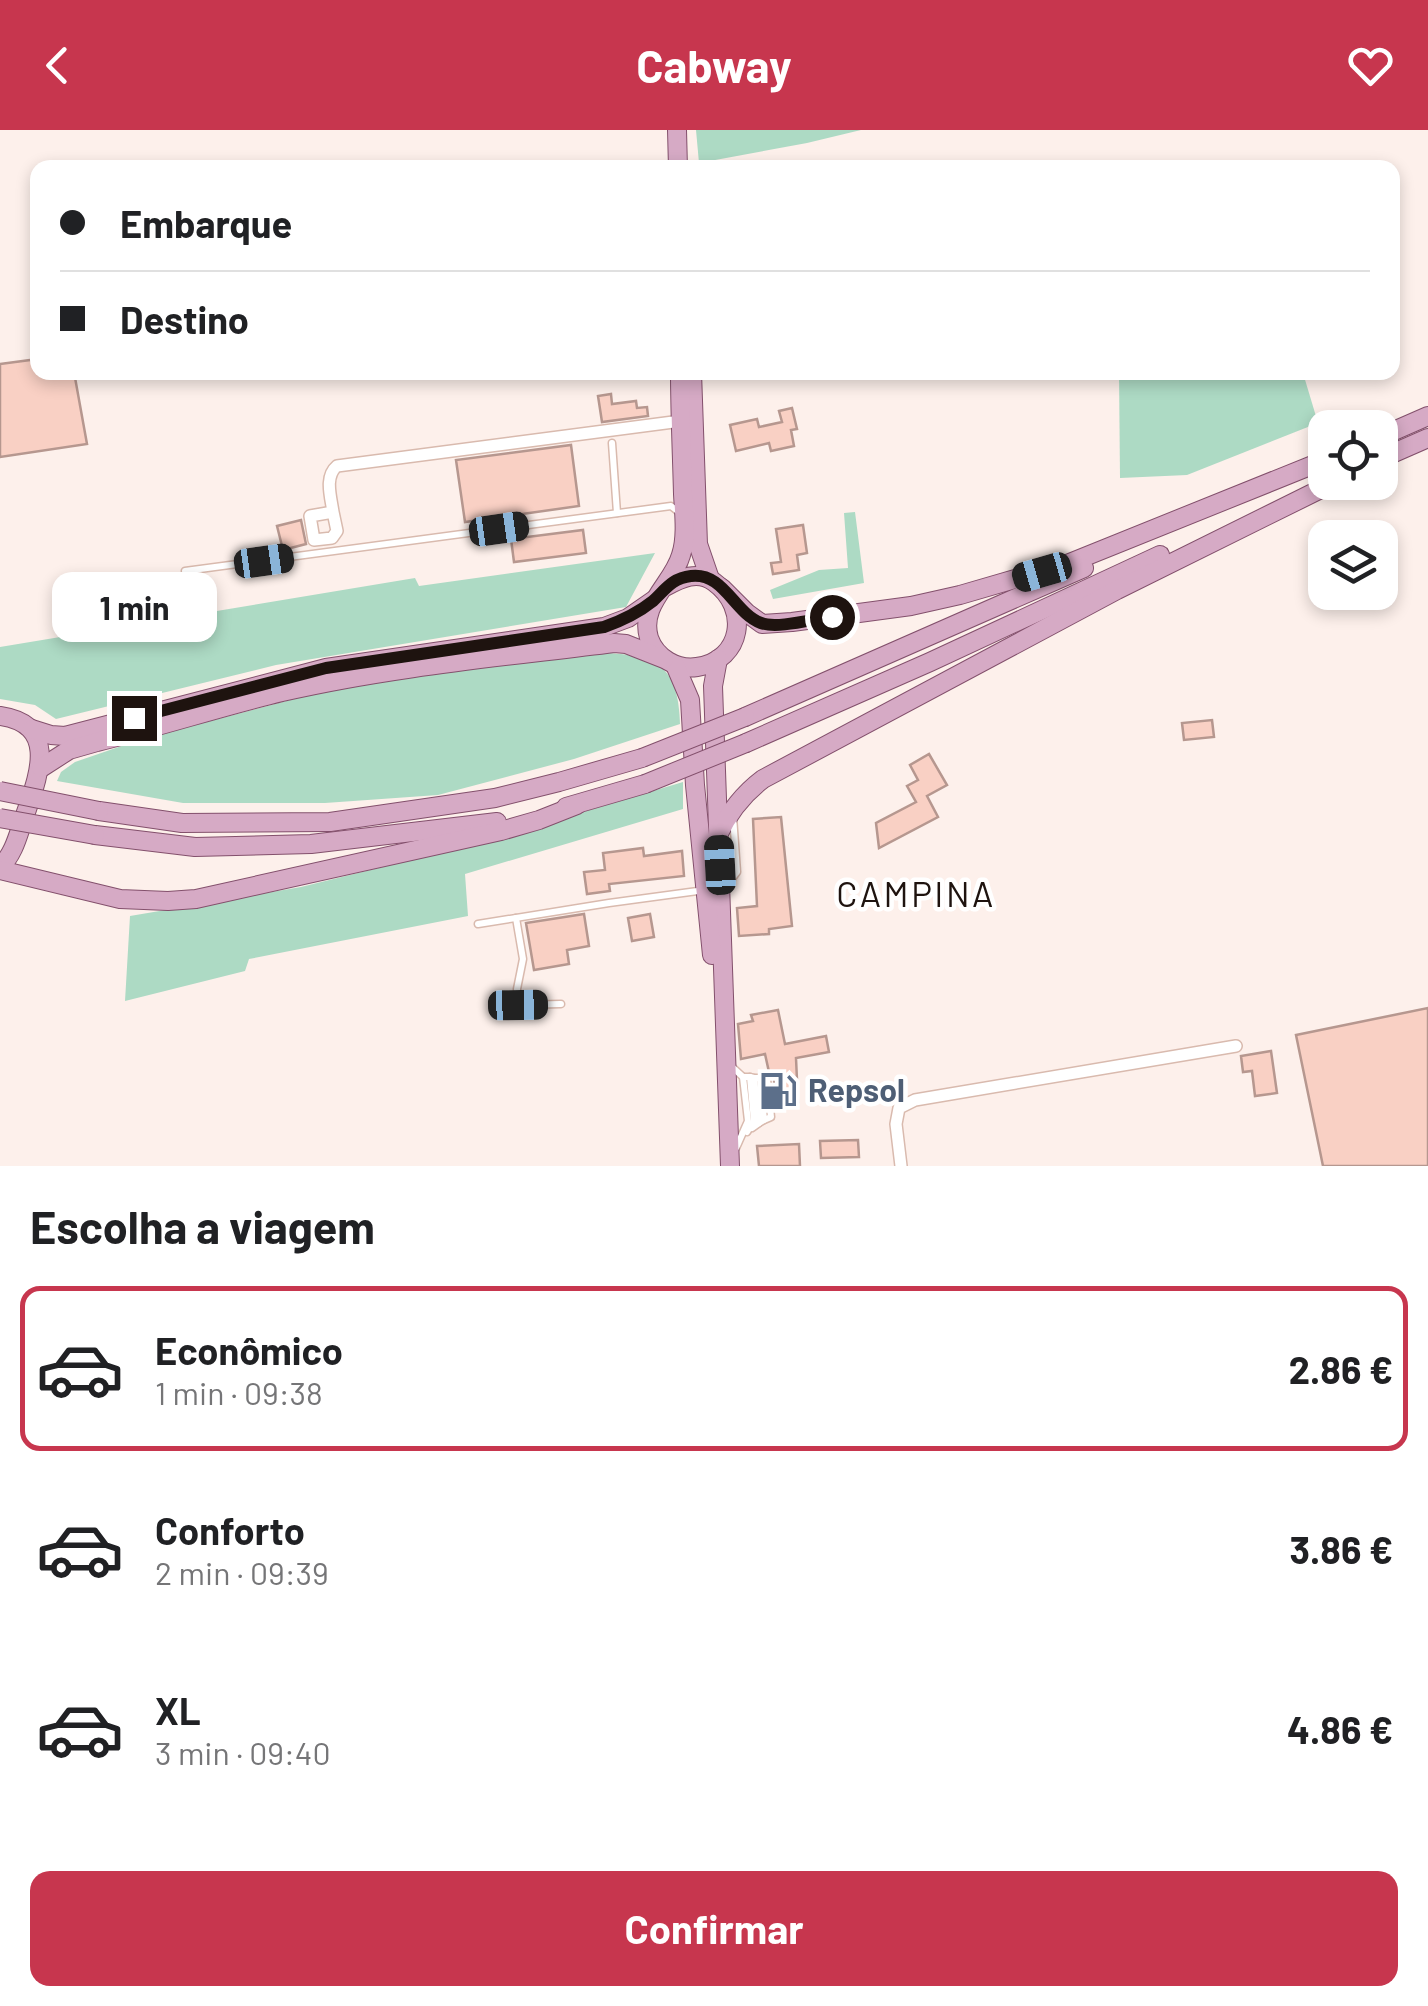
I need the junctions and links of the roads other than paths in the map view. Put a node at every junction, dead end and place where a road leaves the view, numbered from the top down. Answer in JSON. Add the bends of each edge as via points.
{"nodes":[{"id":1,"x":677,"y":130,"type":"edge"},
{"id":2,"x":678,"y":160,"type":"edge"},
{"id":3,"x":680,"y":380,"type":"edge"},
{"id":4,"x":692,"y":380,"type":"edge"},
{"id":5,"x":1428,"y":416,"type":"edge"},
{"id":6,"x":681,"y":421,"type":"junction"},
{"id":7,"x":1398,"y":429,"type":"edge"},
{"id":8,"x":1421,"y":441,"type":"edge"},
{"id":9,"x":612,"y":443,"type":"dead end"},
{"id":10,"x":1398,"y":452,"type":"edge"},
{"id":11,"x":1308,"y":467,"type":"edge"},
{"id":12,"x":1284,"y":476,"type":"junction"},
{"id":13,"x":683,"y":484,"type":"junction"},
{"id":14,"x":1308,"y":490,"type":"edge"},
{"id":15,"x":1308,"y":495,"type":"edge"},
{"id":16,"x":658,"y":507,"type":"junction"},
{"id":17,"x":333,"y":512,"type":"dead end"},
{"id":18,"x":617,"y":513,"type":"junction"},
{"id":19,"x":684,"y":518,"type":"junction"},
{"id":20,"x":185,"y":571,"type":"dead end"},
{"id":21,"x":716,"y":583,"type":"junction"},
{"id":22,"x":659,"y":594,"type":"junction"},
{"id":23,"x":718,"y":659,"type":"junction"},
{"id":24,"x":670,"y":662,"type":"junction"},
{"id":25,"x":0,"y":716,"type":"edge"},
{"id":26,"x":32,"y":729,"type":"junction"},
{"id":27,"x":41,"y":768,"type":"junction"},
{"id":28,"x":0,"y":792,"type":"edge"},
{"id":29,"x":577,"y":805,"type":"junction"},
{"id":30,"x":732,"y":809,"type":"junction"},
{"id":31,"x":0,"y":818,"type":"edge"},
{"id":32,"x":718,"y":835,"type":"junction"},
{"id":33,"x":0,"y":869,"type":"edge"},
{"id":34,"x":714,"y":893,"type":"junction"},
{"id":35,"x":516,"y":918,"type":"junction"},
{"id":36,"x":478,"y":924,"type":"dead end"},
{"id":37,"x":561,"y":1004,"type":"dead end"},
{"id":38,"x":1236,"y":1046,"type":"dead end"},
{"id":39,"x":726,"y":1060,"type":"junction"},
{"id":40,"x":752,"y":1078,"type":"junction"},
{"id":41,"x":747,"y":1132,"type":"junction"},
{"id":42,"x":739,"y":1141,"type":"junction"},
{"id":43,"x":730,"y":1165,"type":"edge"},
{"id":44,"x":900,"y":1166,"type":"edge"}],
"edges":[{"from":1,"to":2,"type":"main road"},
{"from":3,"to":6,"type":"main road"},
{"from":4,"to":21,"type":"main road","via":[[698,544]]},
{"from":5,"to":7,"type":"main road"},
{"from":6,"to":13,"type":"main road"},
{"from":6,"to":17,"type":"street","via":[[337,466],[328,481]]},
{"from":8,"to":10,"type":"main road"},
{"from":9,"to":18,"type":"lane"},
{"from":11,"to":12,"type":"main road"},
{"from":12,"to":21,"type":"main road","via":[[1068,564],[911,606],[762,624]]},
{"from":12,"to":28,"type":"main road","bridge":true,"via":[[745,717],[642,758],[495,798],[330,822],[182,823]]},
{"from":13,"to":16,"type":"lane"},
{"from":13,"to":19,"type":"main road"},
{"from":14,"to":29,"type":"main road","bridge":true,"via":[[746,743]]},
{"from":15,"to":30,"type":"main road","via":[[764,778]]},
{"from":16,"to":18,"type":"lane"},
{"from":16,"to":19,"type":"lane","via":[[671,506]]},
{"from":18,"to":20,"type":"lane"},
{"from":19,"to":22,"type":"main road","via":[[682,554]]},
{"from":21,"to":22,"type":"main road","via":[[690,576]]},
{"from":21,"to":23,"type":"main road","via":[[731,598],[738,623]]},
{"from":22,"to":24,"type":"main road","via":[[649,636]]},
{"from":22,"to":26,"type":"main road","via":[[604,627],[326,668],[65,736]]},
{"from":23,"to":24,"type":"main road","via":[[695,668]]},
{"from":23,"to":32,"type":"main road"},
{"from":24,"to":27,"type":"main road","via":[[614,643],[333,682],[70,750]]},
{"from":24,"to":34,"type":"main road","via":[[690,700],[695,785]]},
{"from":25,"to":26,"type":"main road"},
{"from":26,"to":27,"type":"main road"},
{"from":27,"to":33,"type":"main road"},
{"from":29,"to":31,"type":"main road","bridge":true,"via":[[496,822],[311,844],[195,847]]},
{"from":29,"to":33,"type":"main road","via":[[501,831],[196,898],[120,900]]},
{"from":30,"to":32,"type":"main road"},
{"from":30,"to":34,"type":"lane","via":[[737,872]]},
{"from":32,"to":34,"type":"main road"},
{"from":34,"to":35,"type":"lane"},
{"from":34,"to":39,"type":"main road"},
{"from":34,"to":43,"type":"main road"},
{"from":35,"to":36,"type":"lane"},
{"from":35,"to":37,"type":"lane","via":[[524,959],[518,1005]]},
{"from":38,"to":44,"type":"street","via":[[915,1100],[899,1108]]},
{"from":39,"to":40,"type":"lane"},
{"from":39,"to":43,"type":"main road"},
{"from":40,"to":41,"type":"lane","via":[[754,1122]]},
{"from":40,"to":41,"type":"lane","via":[[762,1121]]},
{"from":40,"to":42,"type":"lane"},
{"from":41,"to":42,"type":"lane"},
{"from":42,"to":43,"type":"lane"}]}
